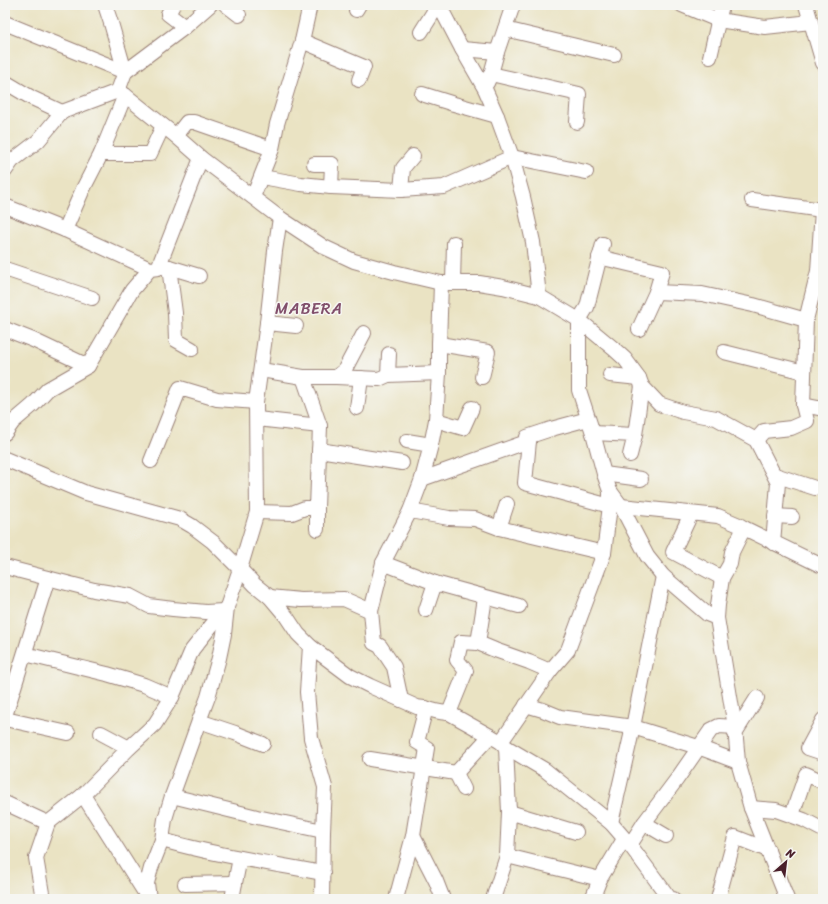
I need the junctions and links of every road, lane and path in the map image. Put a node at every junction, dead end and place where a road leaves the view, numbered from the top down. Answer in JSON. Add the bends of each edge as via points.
{"nodes":[{"id":1,"x":105,"y":5,"type":"edge"},
{"id":2,"x":173,"y":5,"type":"edge"},
{"id":3,"x":226,"y":5,"type":"edge"},
{"id":4,"x":310,"y":5,"type":"edge"},
{"id":5,"x":438,"y":5,"type":"edge"},
{"id":6,"x":513,"y":5,"type":"edge"},
{"id":7,"x":682,"y":5,"type":"edge"},
{"id":8,"x":722,"y":5,"type":"edge"},
{"id":9,"x":806,"y":5,"type":"edge"},
{"id":10,"x":207,"y":6,"type":"edge"},
{"id":11,"x":239,"y":15,"type":"dead end"},
{"id":12,"x":718,"y":20,"type":"junction"},
{"id":13,"x":810,"y":22,"type":"junction"},
{"id":14,"x":5,"y":23,"type":"edge"},
{"id":15,"x":185,"y":27,"type":"junction"},
{"id":16,"x":505,"y":29,"type":"junction"},
{"id":17,"x":421,"y":32,"type":"dead end"},
{"id":18,"x":302,"y":41,"type":"junction"},
{"id":19,"x":462,"y":49,"type":"junction"},
{"id":20,"x":497,"y":52,"type":"junction"},
{"id":21,"x":614,"y":55,"type":"dead end"},
{"id":22,"x":710,"y":57,"type":"dead end"},
{"id":23,"x":823,"y":63,"type":"edge"},
{"id":24,"x":124,"y":72,"type":"junction"},
{"id":25,"x":491,"y":74,"type":"junction"},
{"id":26,"x":359,"y":80,"type":"dead end"},
{"id":27,"x":5,"y":82,"type":"edge"},
{"id":28,"x":485,"y":89,"type":"junction"},
{"id":29,"x":122,"y":93,"type":"junction"},
{"id":30,"x":422,"y":94,"type":"dead end"},
{"id":31,"x":62,"y":112,"type":"junction"},
{"id":32,"x":497,"y":116,"type":"junction"},
{"id":33,"x":577,"y":122,"type":"dead end"},
{"id":34,"x":163,"y":126,"type":"junction"},
{"id":35,"x":176,"y":136,"type":"junction"},
{"id":36,"x":272,"y":149,"type":"junction"},
{"id":37,"x":101,"y":154,"type":"junction"},
{"id":38,"x":413,"y":156,"type":"dead end"},
{"id":39,"x":512,"y":157,"type":"junction"},
{"id":40,"x":201,"y":158,"type":"junction"},
{"id":41,"x":314,"y":164,"type":"dead end"},
{"id":42,"x":5,"y":171,"type":"edge"},
{"id":43,"x":586,"y":172,"type":"dead end"},
{"id":44,"x":262,"y":177,"type":"junction"},
{"id":45,"x":331,"y":187,"type":"junction"},
{"id":46,"x":402,"y":190,"type":"junction"},
{"id":47,"x":253,"y":197,"type":"junction"},
{"id":48,"x":752,"y":200,"type":"dead end"},
{"id":49,"x":5,"y":206,"type":"edge"},
{"id":50,"x":822,"y":208,"type":"edge"},
{"id":51,"x":280,"y":218,"type":"junction"},
{"id":52,"x":65,"y":230,"type":"junction"},
{"id":53,"x":454,"y":243,"type":"dead end"},
{"id":54,"x":159,"y":268,"type":"junction"},
{"id":55,"x":5,"y":269,"type":"edge"},
{"id":56,"x":820,"y":272,"type":"edge"},
{"id":57,"x":200,"y":276,"type":"dead end"},
{"id":58,"x":447,"y":283,"type":"junction"},
{"id":59,"x":656,"y":292,"type":"junction"},
{"id":60,"x":539,"y":296,"type":"junction"},
{"id":61,"x":92,"y":298,"type":"dead end"},
{"id":62,"x":579,"y":320,"type":"junction"},
{"id":63,"x":806,"y":320,"type":"junction"},
{"id":64,"x":267,"y":324,"type":"junction"},
{"id":65,"x":296,"y":326,"type":"dead end"},
{"id":66,"x":5,"y":329,"type":"edge"},
{"id":67,"x":639,"y":329,"type":"dead end"},
{"id":68,"x":364,"y":333,"type":"dead end"},
{"id":69,"x":439,"y":344,"type":"junction"},
{"id":70,"x":192,"y":349,"type":"dead end"},
{"id":71,"x":724,"y":352,"type":"dead end"},
{"id":72,"x":389,"y":354,"type":"dead end"},
{"id":73,"x":88,"y":366,"type":"junction"},
{"id":74,"x":261,"y":370,"type":"junction"},
{"id":75,"x":804,"y":372,"type":"junction"},
{"id":76,"x":439,"y":373,"type":"junction"},
{"id":77,"x":388,"y":375,"type":"junction"},
{"id":78,"x":610,"y":375,"type":"dead end"},
{"id":79,"x":303,"y":377,"type":"junction"},
{"id":80,"x":336,"y":377,"type":"junction"},
{"id":81,"x":482,"y":377,"type":"dead end"},
{"id":82,"x":361,"y":378,"type":"junction"},
{"id":83,"x":640,"y":382,"type":"junction"},
{"id":84,"x":256,"y":402,"type":"junction"},
{"id":85,"x":803,"y":405,"type":"junction"},
{"id":86,"x":357,"y":408,"type":"dead end"},
{"id":87,"x":472,"y":408,"type":"dead end"},
{"id":88,"x":823,"y":409,"type":"edge"},
{"id":89,"x":257,"y":419,"type":"junction"},
{"id":90,"x":588,"y":419,"type":"junction"},
{"id":91,"x":436,"y":420,"type":"junction"},
{"id":92,"x":320,"y":426,"type":"junction"},
{"id":93,"x":5,"y":433,"type":"edge"},
{"id":94,"x":593,"y":433,"type":"junction"},
{"id":95,"x":635,"y":435,"type":"junction"},
{"id":96,"x":756,"y":440,"type":"junction"},
{"id":97,"x":407,"y":441,"type":"dead end"},
{"id":98,"x":529,"y":441,"type":"junction"},
{"id":99,"x":431,"y":445,"type":"junction"},
{"id":100,"x":319,"y":450,"type":"junction"},
{"id":101,"x":630,"y":455,"type":"dead end"},
{"id":102,"x":5,"y":459,"type":"edge"},
{"id":103,"x":151,"y":461,"type":"dead end"},
{"id":104,"x":402,"y":463,"type":"dead end"},
{"id":105,"x":604,"y":474,"type":"junction"},
{"id":106,"x":775,"y":475,"type":"junction"},
{"id":107,"x":422,"y":479,"type":"junction"},
{"id":108,"x":641,"y":479,"type":"dead end"},
{"id":109,"x":815,"y":488,"type":"dead end"},
{"id":110,"x":507,"y":504,"type":"dead end"},
{"id":111,"x":615,"y":506,"type":"junction"},
{"id":112,"x":317,"y":508,"type":"junction"},
{"id":113,"x":257,"y":512,"type":"junction"},
{"id":114,"x":410,"y":512,"type":"junction"},
{"id":115,"x":690,"y":514,"type":"junction"},
{"id":116,"x":775,"y":516,"type":"junction"},
{"id":117,"x":792,"y":517,"type":"dead end"},
{"id":118,"x":499,"y":528,"type":"junction"},
{"id":119,"x":744,"y":528,"type":"junction"},
{"id":120,"x":317,"y":530,"type":"dead end"},
{"id":121,"x":773,"y":543,"type":"junction"},
{"id":122,"x":604,"y":553,"type":"junction"},
{"id":123,"x":383,"y":563,"type":"junction"},
{"id":124,"x":823,"y":565,"type":"edge"},
{"id":125,"x":5,"y":568,"type":"edge"},
{"id":126,"x":240,"y":569,"type":"junction"},
{"id":127,"x":663,"y":576,"type":"junction"},
{"id":128,"x":48,"y":578,"type":"junction"},
{"id":129,"x":722,"y":578,"type":"junction"},
{"id":130,"x":435,"y":583,"type":"junction"},
{"id":131,"x":270,"y":597,"type":"junction"},
{"id":132,"x":485,"y":598,"type":"junction"},
{"id":133,"x":519,"y":606,"type":"dead end"},
{"id":134,"x":225,"y":609,"type":"junction"},
{"id":135,"x":426,"y":610,"type":"dead end"},
{"id":136,"x":371,"y":611,"type":"junction"},
{"id":137,"x":717,"y":618,"type":"junction"},
{"id":138,"x":478,"y":643,"type":"junction"},
{"id":139,"x":310,"y":646,"type":"junction"},
{"id":140,"x":25,"y":654,"type":"junction"},
{"id":141,"x":550,"y":671,"type":"junction"},
{"id":142,"x":172,"y":697,"type":"junction"},
{"id":143,"x":757,"y":698,"type":"dead end"},
{"id":144,"x":401,"y":700,"type":"junction"},
{"id":145,"x":526,"y":705,"type":"junction"},
{"id":146,"x":426,"y":708,"type":"junction"},
{"id":147,"x":449,"y":713,"type":"junction"},
{"id":148,"x":5,"y":717,"type":"edge"},
{"id":149,"x":823,"y":720,"type":"edge"},
{"id":150,"x":199,"y":721,"type":"junction"},
{"id":151,"x":633,"y":727,"type":"junction"},
{"id":152,"x":735,"y":730,"type":"junction"},
{"id":153,"x":68,"y":733,"type":"dead end"},
{"id":154,"x":101,"y":733,"type":"dead end"},
{"id":155,"x":499,"y":742,"type":"junction"},
{"id":156,"x":263,"y":744,"type":"dead end"},
{"id":157,"x":698,"y":747,"type":"junction"},
{"id":158,"x":129,"y":748,"type":"junction"},
{"id":159,"x":823,"y":753,"type":"edge"},
{"id":160,"x":370,"y":759,"type":"dead end"},
{"id":161,"x":738,"y":762,"type":"junction"},
{"id":162,"x":424,"y":768,"type":"junction"},
{"id":163,"x":456,"y":774,"type":"junction"},
{"id":164,"x":823,"y":782,"type":"edge"},
{"id":165,"x":464,"y":789,"type":"dead end"},
{"id":166,"x":83,"y":795,"type":"junction"},
{"id":167,"x":172,"y":796,"type":"junction"},
{"id":168,"x":5,"y":803,"type":"edge"},
{"id":169,"x":751,"y":808,"type":"junction"},
{"id":170,"x":509,"y":812,"type":"junction"},
{"id":171,"x":792,"y":815,"type":"junction"},
{"id":172,"x":48,"y":823,"type":"junction"},
{"id":173,"x":611,"y":823,"type":"junction"},
{"id":174,"x":644,"y":823,"type":"junction"},
{"id":175,"x":823,"y":830,"type":"edge"},
{"id":176,"x":323,"y":831,"type":"junction"},
{"id":177,"x":576,"y":832,"type":"dead end"},
{"id":178,"x":413,"y":836,"type":"junction"},
{"id":179,"x":666,"y":836,"type":"dead end"},
{"id":180,"x":162,"y":840,"type":"junction"},
{"id":181,"x":627,"y":842,"type":"junction"},
{"id":182,"x":768,"y":850,"type":"junction"},
{"id":183,"x":507,"y":856,"type":"junction"},
{"id":184,"x":240,"y":858,"type":"junction"},
{"id":185,"x":322,"y":873,"type":"junction"},
{"id":186,"x":600,"y":879,"type":"junction"},
{"id":187,"x":235,"y":883,"type":"junction"},
{"id":188,"x":185,"y":884,"type":"dead end"},
{"id":189,"x":43,"y":899,"type":"edge"},
{"id":190,"x":148,"y":899,"type":"edge"},
{"id":191,"x":232,"y":899,"type":"edge"},
{"id":192,"x":322,"y":899,"type":"edge"},
{"id":193,"x":396,"y":899,"type":"edge"},
{"id":194,"x":443,"y":899,"type":"edge"},
{"id":195,"x":493,"y":899,"type":"edge"},
{"id":196,"x":592,"y":899,"type":"edge"},
{"id":197,"x":673,"y":899,"type":"edge"},
{"id":198,"x":718,"y":899,"type":"edge"},
{"id":199,"x":786,"y":899,"type":"edge"}],
"edges":[{"from":1,"to":24,"type":"street"},
{"from":2,"to":15,"type":"street","via":[[168,14]]},
{"from":3,"to":11,"type":"street"},
{"from":4,"to":18,"type":"street"},
{"from":5,"to":17,"type":"street"},
{"from":5,"to":19,"type":"street"},
{"from":6,"to":16,"type":"street"},
{"from":7,"to":12,"type":"street"},
{"from":8,"to":12,"type":"street"},
{"from":9,"to":13,"type":"street"},
{"from":10,"to":15,"type":"street"},
{"from":12,"to":13,"type":"street","via":[[765,27]]},
{"from":12,"to":22,"type":"street"},
{"from":13,"to":23,"type":"street"},
{"from":14,"to":24,"type":"street"},
{"from":15,"to":24,"type":"street"},
{"from":16,"to":20,"type":"street"},
{"from":16,"to":21,"type":"street"},
{"from":18,"to":26,"type":"street","via":[[364,67]]},
{"from":18,"to":36,"type":"street","via":[[276,124]]},
{"from":19,"to":20,"type":"street"},
{"from":19,"to":28,"type":"street"},
{"from":20,"to":25,"type":"street"},
{"from":24,"to":29,"type":"street"},
{"from":25,"to":28,"type":"street"},
{"from":25,"to":33,"type":"street","via":[[579,94]]},
{"from":27,"to":31,"type":"street"},
{"from":28,"to":32,"type":"street"},
{"from":29,"to":31,"type":"street"},
{"from":29,"to":34,"type":"street"},
{"from":29,"to":37,"type":"street"},
{"from":30,"to":32,"type":"street"},
{"from":31,"to":42,"type":"street","via":[[38,141],[12,161]]},
{"from":32,"to":39,"type":"street"},
{"from":34,"to":35,"type":"street"},
{"from":34,"to":37,"type":"street","via":[[150,154]]},
{"from":35,"to":36,"type":"street","via":[[187,122],[194,122]]},
{"from":35,"to":40,"type":"street"},
{"from":36,"to":44,"type":"street"},
{"from":37,"to":52,"type":"street"},
{"from":38,"to":46,"type":"street","via":[[403,168]]},
{"from":39,"to":43,"type":"street"},
{"from":39,"to":46,"type":"street","via":[[444,186]]},
{"from":39,"to":60,"type":"street","via":[[524,197]]},
{"from":40,"to":47,"type":"street"},
{"from":40,"to":54,"type":"street"},
{"from":41,"to":45,"type":"street","via":[[332,164]]},
{"from":44,"to":45,"type":"street"},
{"from":44,"to":47,"type":"street"},
{"from":45,"to":46,"type":"street"},
{"from":47,"to":51,"type":"street"},
{"from":48,"to":50,"type":"street"},
{"from":49,"to":52,"type":"street"},
{"from":50,"to":56,"type":"street"},
{"from":51,"to":58,"type":"street","via":[[324,247],[354,261]]},
{"from":51,"to":64,"type":"street"},
{"from":52,"to":54,"type":"street"},
{"from":53,"to":58,"type":"street"},
{"from":54,"to":57,"type":"street"},
{"from":54,"to":70,"type":"street","via":[[175,313],[176,340]]},
{"from":54,"to":73,"type":"street","via":[[132,290]]},
{"from":55,"to":61,"type":"street"},
{"from":56,"to":63,"type":"street"},
{"from":58,"to":60,"type":"street","via":[[479,283]]},
{"from":58,"to":69,"type":"street"},
{"from":59,"to":62,"type":"street","via":[[662,272],[601,251],[587,307]]},
{"from":59,"to":63,"type":"street","via":[[702,294]]},
{"from":59,"to":67,"type":"street"},
{"from":60,"to":62,"type":"street"},
{"from":62,"to":83,"type":"street","via":[[625,359]]},
{"from":62,"to":90,"type":"street","via":[[579,390]]},
{"from":63,"to":75,"type":"street"},
{"from":64,"to":65,"type":"street"},
{"from":64,"to":74,"type":"street"},
{"from":66,"to":73,"type":"street"},
{"from":68,"to":80,"type":"street","via":[[344,371]]},
{"from":69,"to":76,"type":"street"},
{"from":69,"to":81,"type":"street","via":[[488,352]]},
{"from":71,"to":75,"type":"street"},
{"from":72,"to":77,"type":"street"},
{"from":73,"to":93,"type":"street","via":[[48,389]]},
{"from":74,"to":79,"type":"street"},
{"from":74,"to":84,"type":"street"},
{"from":75,"to":85,"type":"street"},
{"from":76,"to":77,"type":"street"},
{"from":76,"to":91,"type":"street"},
{"from":77,"to":82,"type":"street","via":[[379,379]]},
{"from":78,"to":83,"type":"street"},
{"from":79,"to":80,"type":"street"},
{"from":79,"to":92,"type":"street"},
{"from":80,"to":82,"type":"street"},
{"from":82,"to":86,"type":"street"},
{"from":83,"to":95,"type":"street"},
{"from":83,"to":96,"type":"street","via":[[659,404],[683,412],[716,418]]},
{"from":84,"to":89,"type":"street"},
{"from":84,"to":103,"type":"street","via":[[217,399],[180,388]]},
{"from":85,"to":88,"type":"street"},
{"from":85,"to":96,"type":"street","via":[[807,421],[790,428],[764,431]]},
{"from":87,"to":91,"type":"street","via":[[463,428]]},
{"from":89,"to":92,"type":"street"},
{"from":89,"to":113,"type":"street"},
{"from":90,"to":94,"type":"street"},
{"from":90,"to":98,"type":"street","via":[[527,437]]},
{"from":91,"to":99,"type":"street"},
{"from":92,"to":100,"type":"street"},
{"from":94,"to":95,"type":"street"},
{"from":94,"to":105,"type":"street"},
{"from":95,"to":101,"type":"street"},
{"from":96,"to":106,"type":"street"},
{"from":97,"to":99,"type":"street"},
{"from":98,"to":107,"type":"street"},
{"from":98,"to":111,"type":"street","via":[[525,483]]},
{"from":99,"to":107,"type":"street"},
{"from":100,"to":104,"type":"street"},
{"from":100,"to":112,"type":"street"},
{"from":102,"to":126,"type":"street","via":[[86,493],[180,519],[213,542]]},
{"from":105,"to":108,"type":"street"},
{"from":105,"to":111,"type":"street"},
{"from":106,"to":109,"type":"street"},
{"from":106,"to":116,"type":"street","via":[[778,484]]},
{"from":107,"to":114,"type":"street"},
{"from":110,"to":118,"type":"street"},
{"from":111,"to":115,"type":"street"},
{"from":111,"to":122,"type":"street"},
{"from":111,"to":127,"type":"street"},
{"from":112,"to":113,"type":"street","via":[[305,508],[292,513]]},
{"from":112,"to":120,"type":"street"},
{"from":113,"to":126,"type":"street"},
{"from":114,"to":118,"type":"street","via":[[475,519]]},
{"from":114,"to":123,"type":"street"},
{"from":115,"to":119,"type":"street","via":[[718,516]]},
{"from":115,"to":129,"type":"street","via":[[673,552]]},
{"from":116,"to":117,"type":"street"},
{"from":116,"to":121,"type":"street"},
{"from":118,"to":122,"type":"street"},
{"from":119,"to":121,"type":"street"},
{"from":119,"to":129,"type":"street"},
{"from":121,"to":124,"type":"street"},
{"from":122,"to":141,"type":"street","via":[[568,650]]},
{"from":123,"to":130,"type":"street"},
{"from":123,"to":136,"type":"street"},
{"from":125,"to":128,"type":"street"},
{"from":126,"to":131,"type":"street"},
{"from":126,"to":134,"type":"street"},
{"from":127,"to":137,"type":"street","via":[[706,614]]},
{"from":127,"to":151,"type":"street"},
{"from":128,"to":134,"type":"street","via":[[130,596],[149,606],[206,612]]},
{"from":128,"to":140,"type":"street"},
{"from":129,"to":137,"type":"street"},
{"from":130,"to":132,"type":"street"},
{"from":130,"to":135,"type":"street"},
{"from":131,"to":136,"type":"street","via":[[301,600],[344,599]]},
{"from":131,"to":139,"type":"street"},
{"from":132,"to":133,"type":"street"},
{"from":132,"to":138,"type":"street"},
{"from":134,"to":142,"type":"street","via":[[192,650]]},
{"from":134,"to":150,"type":"street","via":[[224,634],[219,658]]},
{"from":136,"to":144,"type":"street","via":[[374,642],[380,646],[394,667]]},
{"from":137,"to":152,"type":"street"},
{"from":138,"to":141,"type":"street"},
{"from":138,"to":147,"type":"street","via":[[462,642],[457,660],[466,671]]},
{"from":139,"to":144,"type":"street","via":[[350,676]]},
{"from":139,"to":176,"type":"street","via":[[307,692],[311,738],[325,787]]},
{"from":140,"to":142,"type":"street","via":[[114,676]]},
{"from":140,"to":148,"type":"street"},
{"from":141,"to":145,"type":"street"},
{"from":142,"to":158,"type":"street","via":[[155,724]]},
{"from":143,"to":152,"type":"street"},
{"from":144,"to":146,"type":"street"},
{"from":145,"to":151,"type":"street","via":[[560,717]]},
{"from":145,"to":155,"type":"street"},
{"from":146,"to":147,"type":"street"},
{"from":146,"to":162,"type":"street","via":[[417,742],[427,748]]},
{"from":147,"to":155,"type":"street"},
{"from":148,"to":153,"type":"street"},
{"from":149,"to":159,"type":"street","via":[[808,748]]},
{"from":150,"to":156,"type":"street"},
{"from":150,"to":167,"type":"street"},
{"from":151,"to":157,"type":"street"},
{"from":151,"to":173,"type":"street"},
{"from":152,"to":157,"type":"street","via":[[719,726],[710,730]]},
{"from":152,"to":161,"type":"street"},
{"from":154,"to":158,"type":"street"},
{"from":155,"to":163,"type":"street"},
{"from":155,"to":170,"type":"street"},
{"from":155,"to":173,"type":"street","via":[[545,770]]},
{"from":157,"to":161,"type":"street"},
{"from":157,"to":174,"type":"street"},
{"from":158,"to":166,"type":"street"},
{"from":160,"to":162,"type":"street"},
{"from":161,"to":169,"type":"street"},
{"from":162,"to":163,"type":"street"},
{"from":162,"to":178,"type":"street"},
{"from":163,"to":165,"type":"street"},
{"from":164,"to":171,"type":"street","via":[[806,774]]},
{"from":166,"to":172,"type":"street"},
{"from":166,"to":190,"type":"street"},
{"from":167,"to":176,"type":"street"},
{"from":167,"to":180,"type":"street"},
{"from":168,"to":172,"type":"street"},
{"from":169,"to":171,"type":"street","via":[[776,810]]},
{"from":169,"to":182,"type":"street"},
{"from":170,"to":177,"type":"street"},
{"from":170,"to":183,"type":"street"},
{"from":171,"to":175,"type":"street"},
{"from":172,"to":189,"type":"street","via":[[36,858]]},
{"from":173,"to":181,"type":"street"},
{"from":174,"to":179,"type":"street"},
{"from":174,"to":181,"type":"street"},
{"from":176,"to":185,"type":"street"},
{"from":178,"to":193,"type":"street"},
{"from":178,"to":194,"type":"street"},
{"from":180,"to":184,"type":"street"},
{"from":180,"to":190,"type":"street","via":[[147,883]]},
{"from":181,"to":186,"type":"street"},
{"from":181,"to":197,"type":"street"},
{"from":182,"to":198,"type":"street","via":[[735,837]]},
{"from":182,"to":199,"type":"street"},
{"from":183,"to":186,"type":"street"},
{"from":183,"to":195,"type":"street"},
{"from":184,"to":185,"type":"street"},
{"from":184,"to":187,"type":"street"},
{"from":185,"to":192,"type":"street"},
{"from":186,"to":196,"type":"street"},
{"from":187,"to":188,"type":"street"},
{"from":187,"to":191,"type":"street"}]}
